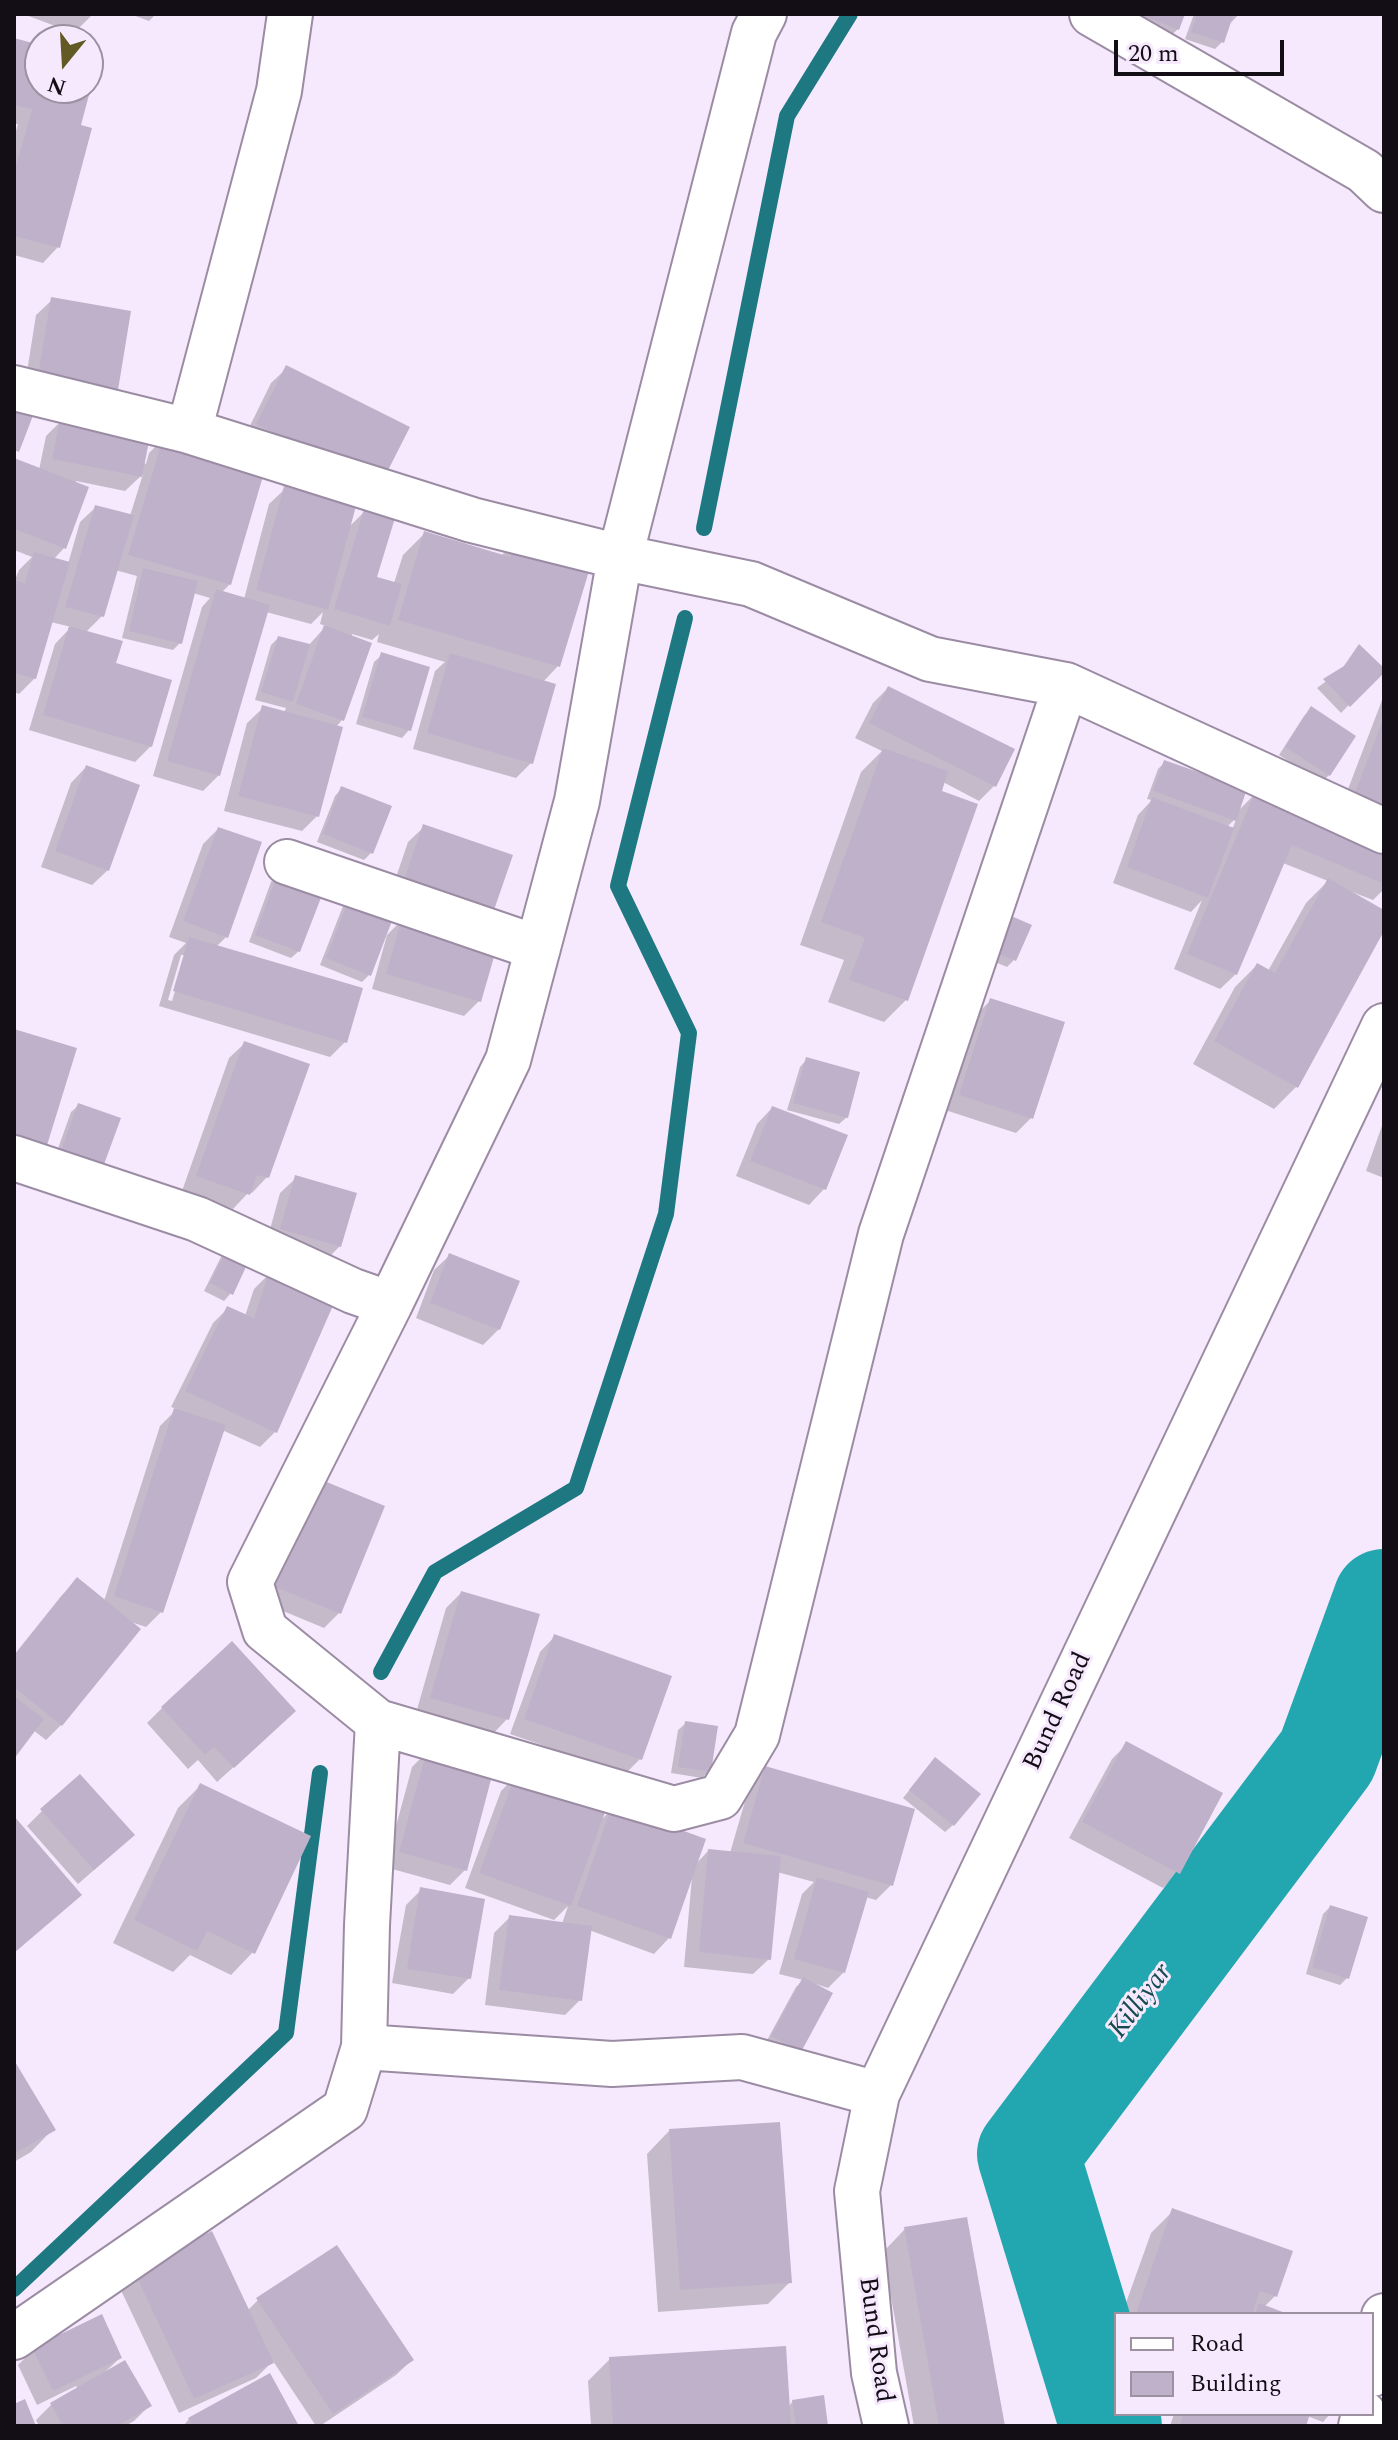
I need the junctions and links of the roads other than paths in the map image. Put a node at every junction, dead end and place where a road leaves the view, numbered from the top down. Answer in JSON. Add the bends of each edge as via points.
{"nodes":[{"id":1,"x":290,"y":14,"type":"edge"},
{"id":2,"x":764,"y":14,"type":"edge"},
{"id":3,"x":1092,"y":14,"type":"edge"},
{"id":4,"x":1384,"y":190,"type":"edge"},
{"id":5,"x":14,"y":388,"type":"edge"},
{"id":6,"x":189,"y":431,"type":"junction"},
{"id":7,"x":620,"y":557,"type":"junction"},
{"id":8,"x":1066,"y":685,"type":"junction"},
{"id":9,"x":1384,"y":831,"type":"edge"},
{"id":10,"x":287,"y":862,"type":"dead end"},
{"id":11,"x":538,"y":948,"type":"junction"},
{"id":12,"x":1384,"y":1026,"type":"edge"},
{"id":13,"x":14,"y":1158,"type":"edge"},
{"id":14,"x":390,"y":1304,"type":"junction"},
{"id":15,"x":378,"y":1722,"type":"junction"},
{"id":16,"x":364,"y":2047,"type":"junction"},
{"id":17,"x":877,"y":2094,"type":"junction"},
{"id":18,"x":1384,"y":2316,"type":"edge"},
{"id":19,"x":14,"y":2337,"type":"edge"},
{"id":20,"x":1374,"y":2364,"type":"edge"},
{"id":21,"x":886,"y":2426,"type":"edge"}],
"edges":[{"from":1,"to":6,"type":"street","via":[[279,91]]},
{"from":2,"to":7,"type":"street","via":[[754,33]]},
{"from":3,"to":4,"type":"street","via":[[1364,171]]},
{"from":5,"to":6,"type":"street"},
{"from":6,"to":7,"type":"street","via":[[472,520]]},
{"from":7,"to":8,"type":"street","via":[[751,584],[930,659]]},
{"from":7,"to":11,"type":"street","via":[[577,801]]},
{"from":8,"to":9,"type":"street"},
{"from":8,"to":15,"type":"street","via":[[881,1234],[757,1735],[720,1797],[674,1809]]},
{"from":10,"to":11,"type":"street"},
{"from":11,"to":14,"type":"street","via":[[508,1060]]},
{"from":12,"to":17,"type":"street","name":"Bund Road"},
{"from":13,"to":14,"type":"street","via":[[197,1219]]},
{"from":14,"to":15,"type":"street","via":[[250,1582],[265,1630]]},
{"from":15,"to":16,"type":"street"},
{"from":16,"to":17,"type":"street","via":[[612,2064],[742,2057]]},
{"from":16,"to":19,"type":"street","via":[[345,2109]]},
{"from":17,"to":21,"type":"street","name":"Bund Road","via":[[857,2191],[874,2373]]},
{"from":18,"to":20,"type":"street"}]}
